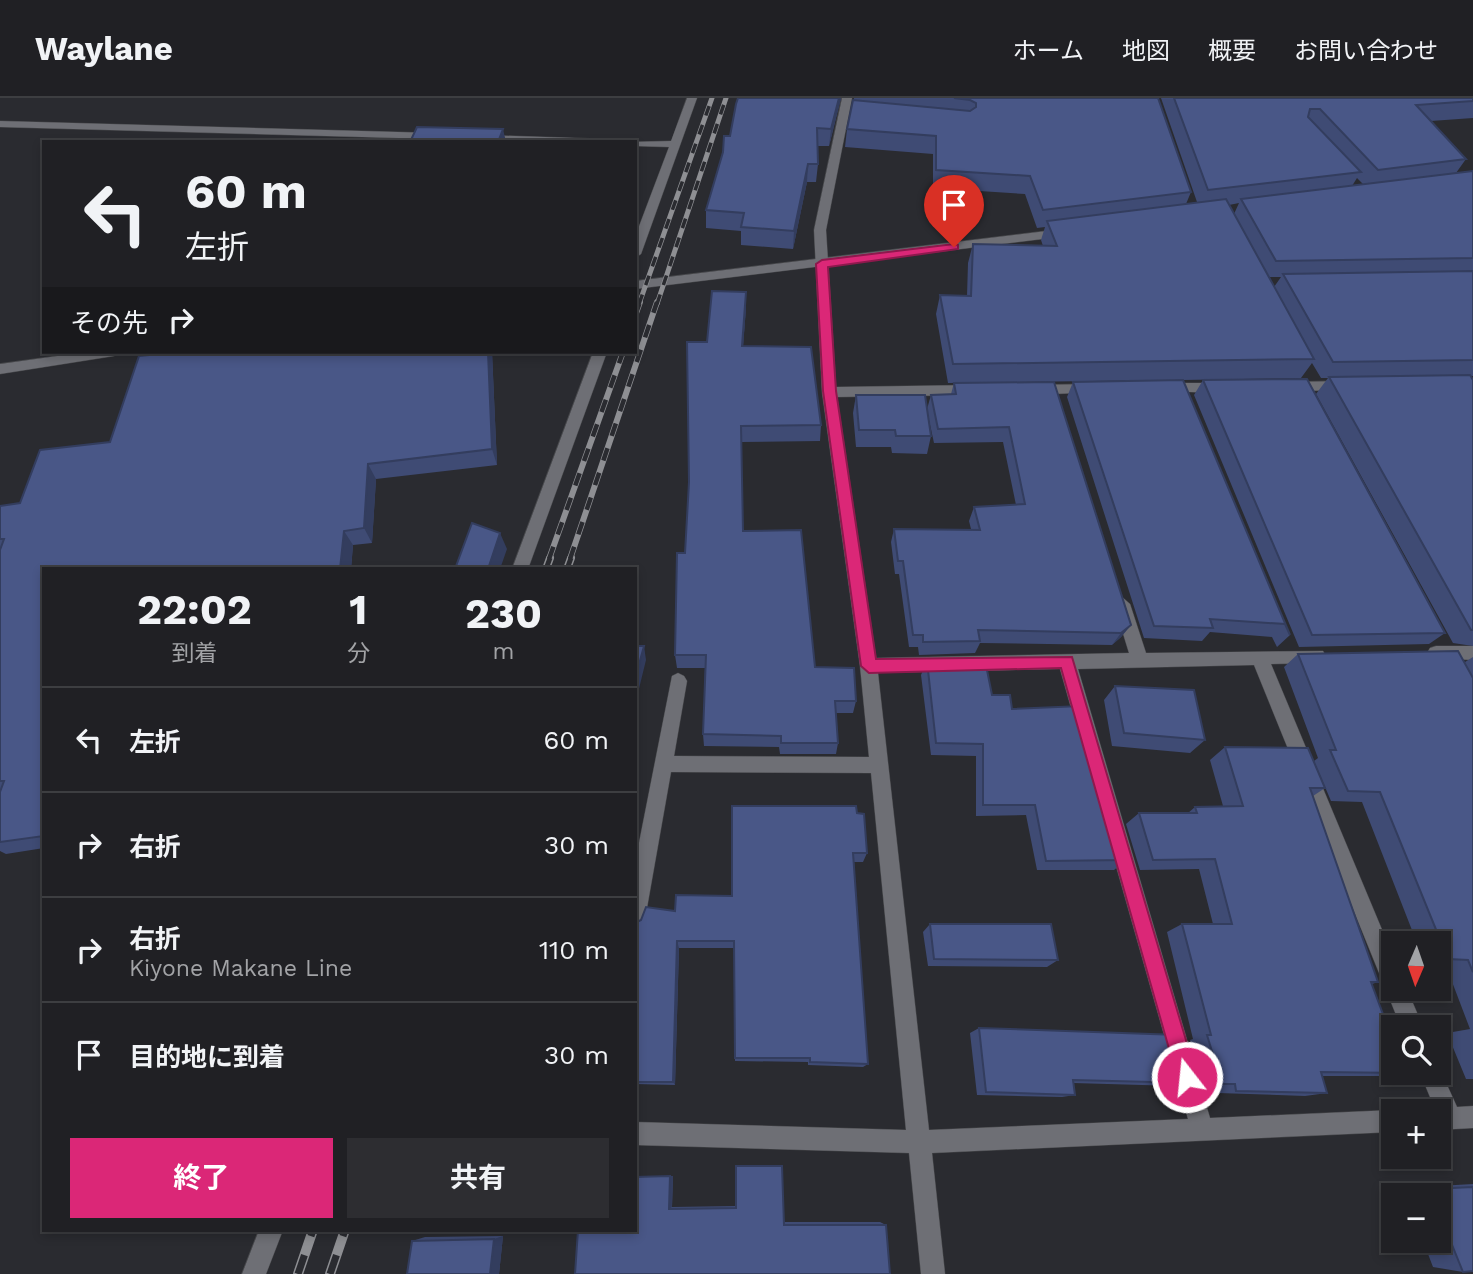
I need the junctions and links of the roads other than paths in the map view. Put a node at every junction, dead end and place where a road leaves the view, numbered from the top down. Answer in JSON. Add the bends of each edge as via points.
{"nodes":[{"id":1,"x":692,"y":98,"type":"edge"},
{"id":2,"x":850,"y":107,"type":"edge"},
{"id":3,"x":0,"y":124,"type":"edge"},
{"id":4,"x":452,"y":137,"type":"edge"},
{"id":5,"x":466,"y":137,"type":"edge"},
{"id":6,"x":550,"y":140,"type":"edge"},
{"id":7,"x":637,"y":143,"type":"edge"},
{"id":8,"x":674,"y":144,"type":"junction"},
{"id":9,"x":1083,"y":230,"type":"edge"},
{"id":10,"x":637,"y":248,"type":"edge"},
{"id":11,"x":822,"y":264,"type":"junction"},
{"id":12,"x":637,"y":285,"type":"edge"},
{"id":13,"x":101,"y":354,"type":"edge"},
{"id":14,"x":599,"y":354,"type":"edge"},
{"id":15,"x":0,"y":369,"type":"edge"},
{"id":16,"x":1354,"y":386,"type":"edge"},
{"id":17,"x":1276,"y":387,"type":"edge"},
{"id":18,"x":1153,"y":388,"type":"edge"},
{"id":19,"x":1235,"y":388,"type":"edge"},
{"id":20,"x":1111,"y":389,"type":"edge"},
{"id":21,"x":989,"y":390,"type":"edge"},
{"id":22,"x":1015,"y":390,"type":"edge"},
{"id":23,"x":830,"y":391,"type":"junction"},
{"id":24,"x":521,"y":567,"type":"edge"},
{"id":25,"x":1115,"y":583,"type":"edge"},
{"id":26,"x":1441,"y":647,"type":"junction"},
{"id":27,"x":1473,"y":653,"type":"edge"},
{"id":28,"x":1417,"y":654,"type":"edge"},
{"id":29,"x":1334,"y":656,"type":"edge"},
{"id":30,"x":1260,"y":657,"type":"junction"},
{"id":31,"x":1140,"y":660,"type":"junction"},
{"id":32,"x":1067,"y":662,"type":"junction"},
{"id":33,"x":869,"y":666,"type":"junction"},
{"id":34,"x":1456,"y":673,"type":"edge"},
{"id":35,"x":678,"y":681,"type":"dead end"},
{"id":36,"x":665,"y":764,"type":"junction"},
{"id":37,"x":880,"y":765,"type":"junction"},
{"id":38,"x":637,"y":909,"type":"edge"},
{"id":39,"x":1381,"y":952,"type":"edge"},
{"id":40,"x":1437,"y":1085,"type":"edge"},
{"id":41,"x":1454,"y":1118,"type":"edge"},
{"id":42,"x":1381,"y":1122,"type":"edge"},
{"id":43,"x":1202,"y":1129,"type":"junction"},
{"id":44,"x":637,"y":1133,"type":"edge"},
{"id":45,"x":918,"y":1142,"type":"junction"},
{"id":46,"x":270,"y":1232,"type":"edge"},
{"id":47,"x":254,"y":1274,"type":"edge"},
{"id":48,"x":933,"y":1274,"type":"edge"}],
"edges":[{"from":1,"to":8,"type":"street"},
{"from":2,"to":11,"type":"street","via":[[820,230]]},
{"from":3,"to":4,"type":"street"},
{"from":5,"to":6,"type":"street"},
{"from":7,"to":8,"type":"street"},
{"from":8,"to":10,"type":"street"},
{"from":9,"to":11,"type":"street"},
{"from":11,"to":12,"type":"street"},
{"from":11,"to":23,"type":"street"},
{"from":13,"to":15,"type":"street"},
{"from":14,"to":24,"type":"street"},
{"from":16,"to":17,"type":"street"},
{"from":18,"to":19,"type":"street","via":[[1183,395]]},
{"from":20,"to":22,"type":"street","via":[[1057,396]]},
{"from":21,"to":23,"type":"street"},
{"from":23,"to":33,"type":"street"},
{"from":25,"to":31,"type":"street"},
{"from":26,"to":27,"type":"street"},
{"from":26,"to":28,"type":"street"},
{"from":26,"to":34,"type":"street"},
{"from":29,"to":30,"type":"street","via":[[1289,650]]},
{"from":30,"to":31,"type":"street"},
{"from":30,"to":39,"type":"street"},
{"from":31,"to":32,"type":"street"},
{"from":32,"to":33,"type":"street"},
{"from":32,"to":43,"type":"street"},
{"from":33,"to":37,"type":"street"},
{"from":35,"to":36,"type":"street"},
{"from":36,"to":37,"type":"street"},
{"from":36,"to":38,"type":"street"},
{"from":37,"to":45,"type":"street"},
{"from":40,"to":41,"type":"street"},
{"from":42,"to":43,"type":"street"},
{"from":43,"to":45,"type":"street"},
{"from":44,"to":45,"type":"street"},
{"from":45,"to":48,"type":"street"},
{"from":46,"to":47,"type":"street"}]}
